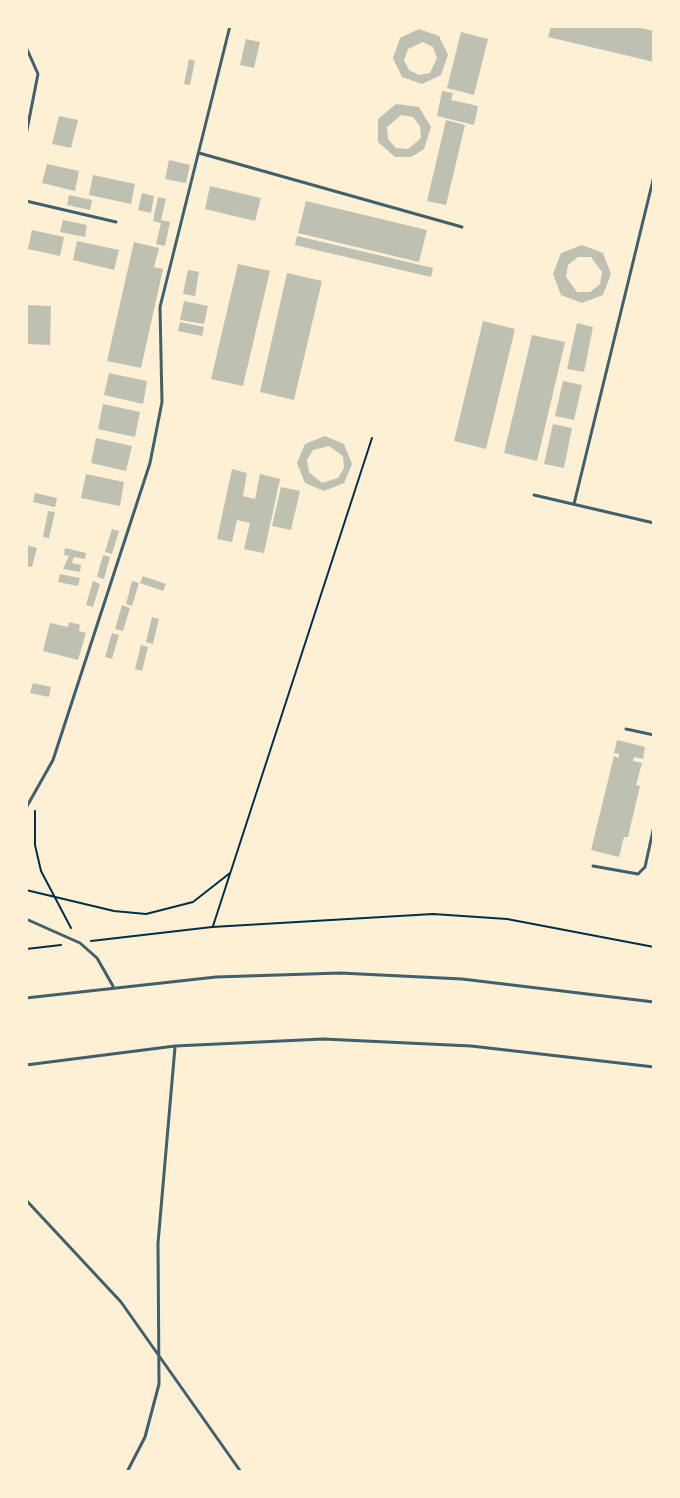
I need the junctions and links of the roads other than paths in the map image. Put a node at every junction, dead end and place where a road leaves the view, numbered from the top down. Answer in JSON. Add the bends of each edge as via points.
{"nodes":[{"id":1,"x":230,"y":26,"type":"edge"},
{"id":2,"x":26,"y":47,"type":"edge"},
{"id":3,"x":26,"y":135,"type":"edge"},
{"id":4,"x":199,"y":153,"type":"junction"},
{"id":5,"x":654,"y":176,"type":"edge"},
{"id":6,"x":26,"y":201,"type":"edge"},
{"id":7,"x":116,"y":222,"type":"dead end"},
{"id":8,"x":462,"y":227,"type":"dead end"},
{"id":9,"x":534,"y":495,"type":"dead end"},
{"id":10,"x":574,"y":504,"type":"junction"},
{"id":11,"x":654,"y":523,"type":"edge"},
{"id":12,"x":626,"y":729,"type":"dead end"},
{"id":13,"x":654,"y":735,"type":"edge"},
{"id":14,"x":26,"y":808,"type":"edge"},
{"id":15,"x":654,"y":826,"type":"edge"},
{"id":16,"x":652,"y":845,"type":"edge"},
{"id":17,"x":593,"y":866,"type":"dead end"},
{"id":18,"x":26,"y":919,"type":"edge"},
{"id":19,"x":113,"y":986,"type":"junction"},
{"id":20,"x":26,"y":998,"type":"edge"},
{"id":21,"x":654,"y":1002,"type":"edge"},
{"id":22,"x":175,"y":1046,"type":"junction"},
{"id":23,"x":26,"y":1065,"type":"edge"},
{"id":24,"x":654,"y":1067,"type":"edge"},
{"id":25,"x":26,"y":1200,"type":"edge"},
{"id":26,"x":161,"y":1356,"type":"junction"},
{"id":27,"x":127,"y":1472,"type":"edge"},
{"id":28,"x":241,"y":1472,"type":"edge"}],
"edges":[{"from":1,"to":4,"type":"lane"},
{"from":2,"to":3,"type":"lane","via":[[38,74]]},
{"from":4,"to":8,"type":"lane"},
{"from":4,"to":14,"type":"lane","via":[[160,307],[162,402],[150,463],[53,760]]},
{"from":5,"to":10,"type":"lane"},
{"from":6,"to":7,"type":"lane"},
{"from":9,"to":10,"type":"lane"},
{"from":10,"to":11,"type":"lane"},
{"from":12,"to":13,"type":"lane"},
{"from":15,"to":16,"type":"lane"},
{"from":16,"to":17,"type":"lane","via":[[638,874]]},
{"from":18,"to":19,"type":"lane","via":[[80,943],[97,958]]},
{"from":19,"to":20,"type":"lane"},
{"from":19,"to":21,"type":"lane","via":[[258,975],[381,974]]},
{"from":22,"to":23,"type":"lane"},
{"from":22,"to":24,"type":"lane","via":[[397,1040]]},
{"from":22,"to":26,"type":"lane","via":[[158,1243]]},
{"from":25,"to":26,"type":"lane","via":[[121,1302]]},
{"from":26,"to":27,"type":"lane","via":[[154,1411]]},
{"from":26,"to":28,"type":"lane"}]}
